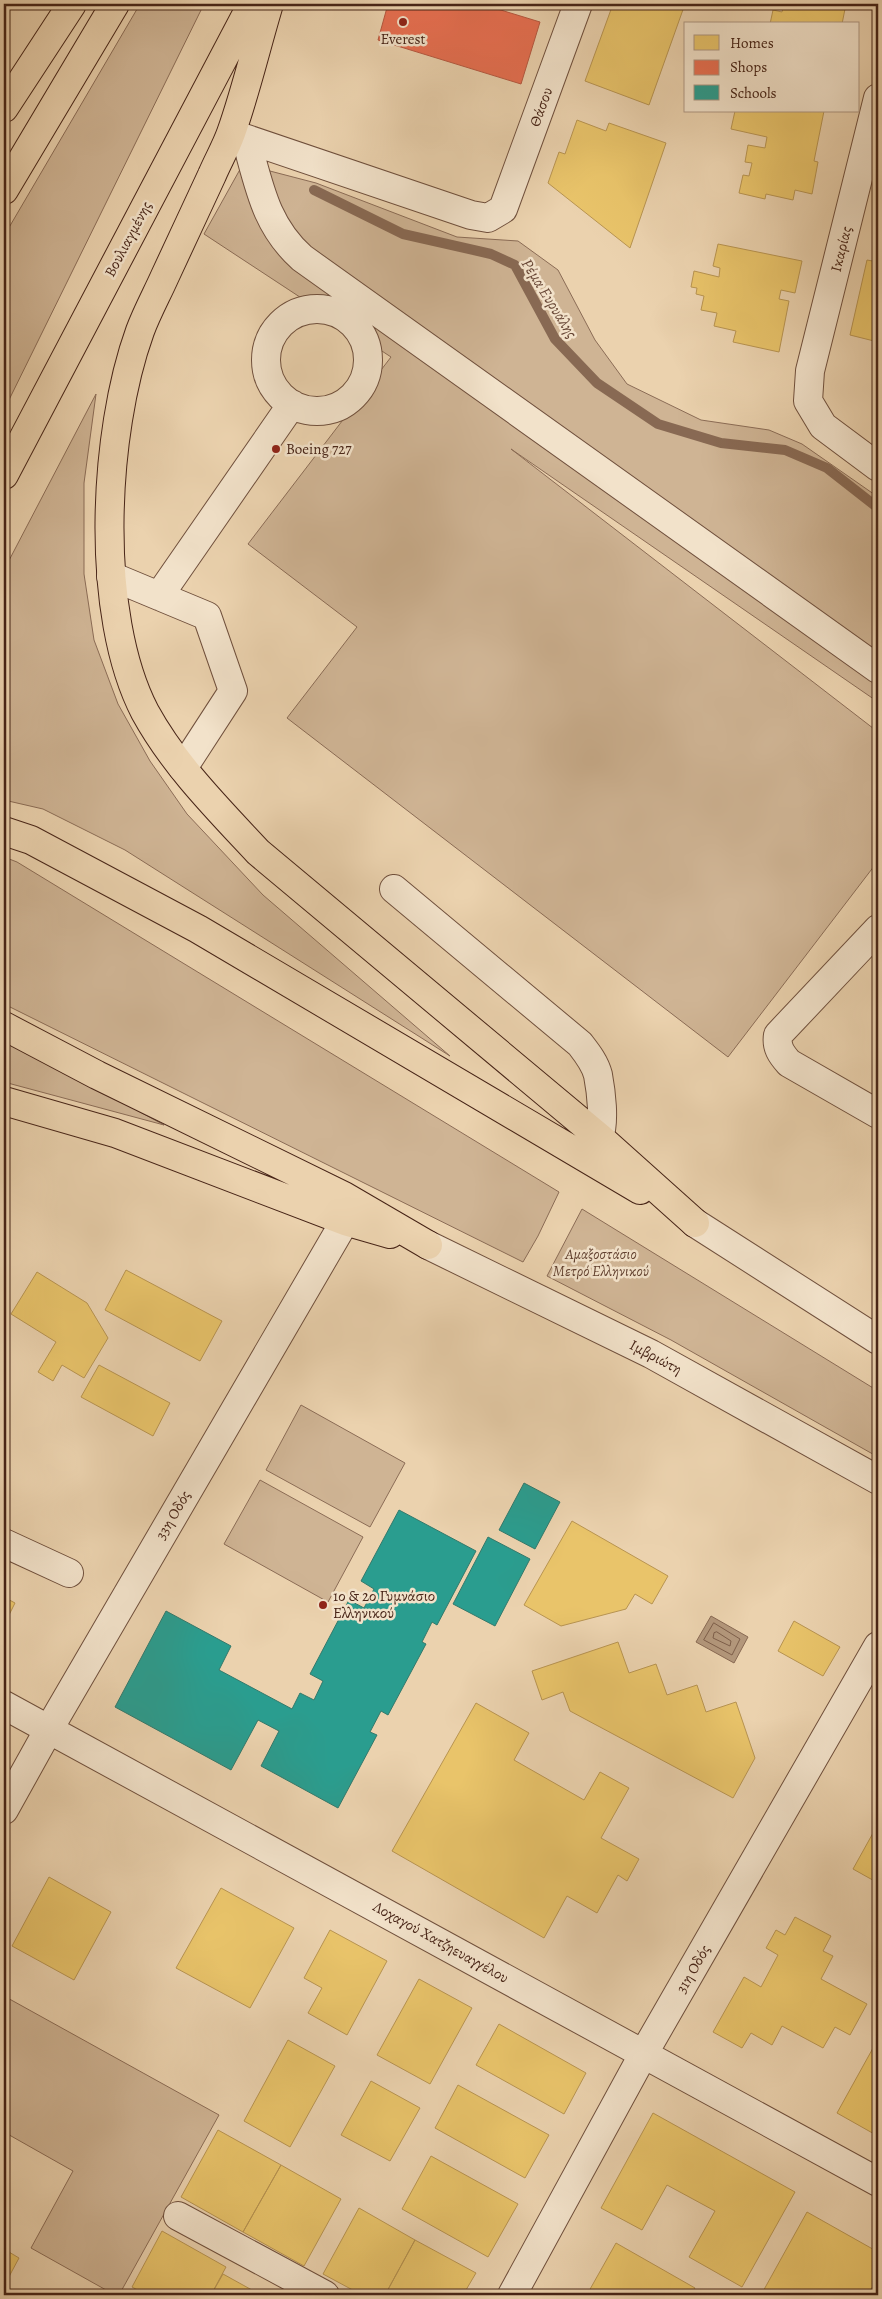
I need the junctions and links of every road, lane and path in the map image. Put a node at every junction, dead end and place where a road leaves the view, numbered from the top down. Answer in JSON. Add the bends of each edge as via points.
{"nodes":[{"id":1,"x":72,"y":4,"type":"edge"},
{"id":2,"x":116,"y":4,"type":"edge"},
{"id":3,"x":252,"y":4,"type":"edge"},
{"id":4,"x":269,"y":4,"type":"edge"},
{"id":5,"x":578,"y":4,"type":"edge"},
{"id":6,"x":878,"y":98,"type":"edge"},
{"id":7,"x":4,"y":108,"type":"edge"},
{"id":8,"x":238,"y":137,"type":"junction"},
{"id":9,"x":4,"y":190,"type":"edge"},
{"id":10,"x":292,"y":404,"type":"dead end"},
{"id":11,"x":878,"y":467,"type":"edge"},
{"id":12,"x":4,"y":475,"type":"edge"},
{"id":13,"x":111,"y":576,"type":"junction"},
{"id":14,"x":159,"y":596,"type":"junction"},
{"id":15,"x":878,"y":668,"type":"edge"},
{"id":16,"x":183,"y":768,"type":"junction"},
{"id":17,"x":4,"y":831,"type":"edge"},
{"id":18,"x":394,"y":889,"type":"dead end"},
{"id":19,"x":878,"y":928,"type":"edge"},
{"id":20,"x":4,"y":1026,"type":"edge"},
{"id":21,"x":4,"y":1101,"type":"edge"},
{"id":22,"x":878,"y":1114,"type":"edge"},
{"id":23,"x":599,"y":1137,"type":"junction"},
{"id":24,"x":345,"y":1221,"type":"junction"},
{"id":25,"x":695,"y":1223,"type":"junction"},
{"id":26,"x":428,"y":1245,"type":"junction"},
{"id":27,"x":878,"y":1340,"type":"edge"},
{"id":28,"x":878,"y":1480,"type":"edge"},
{"id":29,"x":4,"y":1543,"type":"edge"},
{"id":30,"x":69,"y":1573,"type":"dead end"},
{"id":31,"x":878,"y":1646,"type":"edge"},
{"id":32,"x":4,"y":1705,"type":"edge"},
{"id":33,"x":49,"y":1729,"type":"junction"},
{"id":34,"x":4,"y":1810,"type":"edge"},
{"id":35,"x":644,"y":2053,"type":"junction"},
{"id":36,"x":878,"y":2182,"type":"edge"},
{"id":37,"x":178,"y":2216,"type":"dead end"},
{"id":38,"x":325,"y":2295,"type":"edge"},
{"id":39,"x":512,"y":2295,"type":"edge"}],
"edges":[{"from":1,"to":7,"type":"main road"},
{"from":2,"to":9,"type":"main road"},
{"from":3,"to":12,"type":"main road","name":"Βουλιαγμένης"},
{"from":4,"to":8,"type":"main road"},
{"from":5,"to":8,"type":"street","name":"Θάσου","via":[[503,210],[488,218]]},
{"from":6,"to":11,"type":"street","name":"Ικαρίας","via":[[810,371],[808,401],[824,426]]},
{"from":8,"to":13,"type":"main road","via":[[141,329],[129,365],[118,414],[115,448]]},
{"from":8,"to":15,"type":"street","via":[[277,231],[302,258]]},
{"from":10,"to":14,"type":"street"},
{"from":13,"to":14,"type":"street"},
{"from":13,"to":16,"type":"main road","via":[[118,629],[128,668],[144,709]]},
{"from":14,"to":16,"type":"street","via":[[207,616],[233,691]]},
{"from":16,"to":23,"type":"main road","via":[[258,852]]},
{"from":17,"to":25,"type":"main road","via":[[31,840],[198,929]]},
{"from":18,"to":23,"type":"street","via":[[580,1044],[598,1074],[603,1128]]},
{"from":19,"to":22,"type":"street","via":[[778,1035],[776,1043],[790,1063]]},
{"from":20,"to":26,"type":"main road","via":[[344,1196]]},
{"from":21,"to":24,"type":"main road","via":[[115,1133]]},
{"from":23,"to":25,"type":"main road"},
{"from":24,"to":26,"type":"main road"},
{"from":24,"to":33,"type":"street","name":"33η Οδός"},
{"from":25,"to":27,"type":"street"},
{"from":26,"to":28,"type":"street","name":"Ιμβριώτη","via":[[651,1354]]},
{"from":29,"to":30,"type":"street"},
{"from":31,"to":35,"type":"street","name":"31η Οδός"},
{"from":32,"to":33,"type":"street","name":"Λοχαγού Χατζηευαγγέλου"},
{"from":33,"to":34,"type":"street","name":"33η Οδός"},
{"from":33,"to":35,"type":"street","name":"Λοχαγού Χατζηευαγγέλου"},
{"from":35,"to":36,"type":"street","name":"Λοχαγού Χατζηευαγγέλου"},
{"from":35,"to":39,"type":"street","name":"31η Οδός"},
{"from":37,"to":38,"type":"street"}]}
